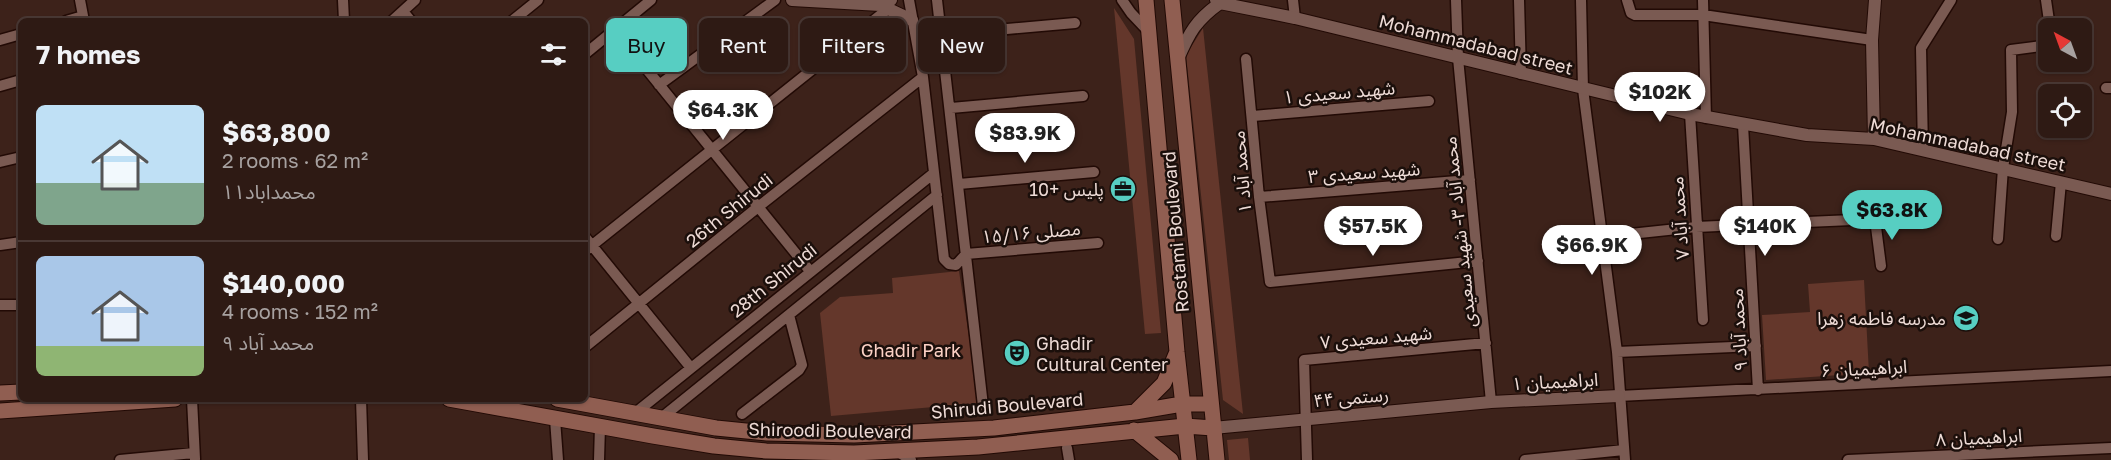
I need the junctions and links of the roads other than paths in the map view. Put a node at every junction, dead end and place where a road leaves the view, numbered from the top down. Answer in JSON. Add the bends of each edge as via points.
{"nodes":[{"id":1,"x":80,"y":0,"type":"edge"},
{"id":2,"x":343,"y":0,"type":"edge"},
{"id":3,"x":415,"y":0,"type":"edge"},
{"id":4,"x":538,"y":0,"type":"edge"},
{"id":5,"x":651,"y":0,"type":"edge"},
{"id":6,"x":775,"y":0,"type":"edge"},
{"id":7,"x":792,"y":0,"type":"edge"},
{"id":8,"x":806,"y":0,"type":"edge"},
{"id":9,"x":909,"y":0,"type":"edge"},
{"id":10,"x":937,"y":0,"type":"edge"},
{"id":11,"x":1122,"y":0,"type":"edge"},
{"id":12,"x":1146,"y":0,"type":"edge"},
{"id":13,"x":1172,"y":0,"type":"edge"},
{"id":14,"x":1293,"y":0,"type":"edge"},
{"id":15,"x":1456,"y":0,"type":"edge"},
{"id":16,"x":1519,"y":0,"type":"edge"},
{"id":17,"x":1581,"y":0,"type":"edge"},
{"id":18,"x":1627,"y":0,"type":"edge"},
{"id":19,"x":1702,"y":0,"type":"edge"},
{"id":20,"x":1875,"y":0,"type":"edge"},
{"id":21,"x":1951,"y":0,"type":"edge"},
{"id":22,"x":2046,"y":0,"type":"edge"},
{"id":23,"x":1218,"y":1,"type":"edge"},
{"id":24,"x":887,"y":5,"type":"edge"},
{"id":25,"x":403,"y":11,"type":"junction"},
{"id":26,"x":1703,"y":15,"type":"junction"},
{"id":27,"x":83,"y":18,"type":"edge"},
{"id":28,"x":344,"y":18,"type":"edge"},
{"id":29,"x":395,"y":18,"type":"edge"},
{"id":30,"x":409,"y":18,"type":"edge"},
{"id":31,"x":516,"y":18,"type":"edge"},
{"id":32,"x":629,"y":18,"type":"edge"},
{"id":33,"x":939,"y":18,"type":"edge"},
{"id":34,"x":1295,"y":18,"type":"junction"},
{"id":35,"x":2049,"y":18,"type":"edge"},
{"id":36,"x":912,"y":20,"type":"junction"},
{"id":37,"x":1075,"y":23,"type":"dead end"},
{"id":38,"x":1005,"y":29,"type":"edge"},
{"id":39,"x":1150,"y":34,"type":"junction"},
{"id":40,"x":18,"y":35,"type":"edge"},
{"id":41,"x":606,"y":37,"type":"edge"},
{"id":42,"x":0,"y":40,"type":"edge"},
{"id":43,"x":1872,"y":40,"type":"junction"},
{"id":44,"x":918,"y":46,"type":"edge"},
{"id":45,"x":2038,"y":46,"type":"edge"},
{"id":46,"x":588,"y":52,"type":"edge"},
{"id":47,"x":1458,"y":58,"type":"junction"},
{"id":48,"x":1178,"y":59,"type":"junction"},
{"id":49,"x":1246,"y":60,"type":"dead end"},
{"id":50,"x":649,"y":72,"type":"edge"},
{"id":51,"x":922,"y":72,"type":"edge"},
{"id":52,"x":946,"y":72,"type":"edge"},
{"id":53,"x":1521,"y":74,"type":"junction"},
{"id":54,"x":923,"y":77,"type":"junction"},
{"id":55,"x":18,"y":81,"type":"edge"},
{"id":56,"x":659,"y":85,"type":"junction"},
{"id":57,"x":0,"y":86,"type":"edge"},
{"id":58,"x":1583,"y":89,"type":"junction"},
{"id":59,"x":1083,"y":96,"type":"dead end"},
{"id":60,"x":1429,"y":101,"type":"dead end"},
{"id":61,"x":951,"y":108,"type":"junction"},
{"id":62,"x":1690,"y":114,"type":"junction"},
{"id":63,"x":1252,"y":116,"type":"junction"},
{"id":64,"x":1706,"y":118,"type":"junction"},
{"id":65,"x":1743,"y":125,"type":"junction"},
{"id":66,"x":1874,"y":139,"type":"junction"},
{"id":67,"x":711,"y":149,"type":"junction"},
{"id":68,"x":1923,"y":150,"type":"junction"},
{"id":69,"x":18,"y":158,"type":"edge"},
{"id":70,"x":0,"y":162,"type":"edge"},
{"id":71,"x":2003,"y":168,"type":"junction"},
{"id":72,"x":1094,"y":172,"type":"dead end"},
{"id":73,"x":934,"y":173,"type":"junction"},
{"id":74,"x":1470,"y":180,"type":"junction"},
{"id":75,"x":2061,"y":182,"type":"junction"},
{"id":76,"x":959,"y":184,"type":"junction"},
{"id":77,"x":2111,"y":194,"type":"edge"},
{"id":78,"x":937,"y":195,"type":"junction"},
{"id":79,"x":1259,"y":196,"type":"junction"},
{"id":80,"x":758,"y":207,"type":"junction"},
{"id":81,"x":1749,"y":224,"type":"junction"},
{"id":82,"x":1696,"y":227,"type":"junction"},
{"id":83,"x":2056,"y":236,"type":"dead end"},
{"id":84,"x":1602,"y":237,"type":"junction"},
{"id":85,"x":1998,"y":240,"type":"dead end"},
{"id":86,"x":18,"y":242,"type":"edge"},
{"id":87,"x":588,"y":243,"type":"edge"},
{"id":88,"x":1098,"y":243,"type":"dead end"},
{"id":89,"x":1168,"y":244,"type":"junction"},
{"id":90,"x":0,"y":245,"type":"edge"},
{"id":91,"x":588,"y":245,"type":"edge"},
{"id":92,"x":1196,"y":247,"type":"junction"},
{"id":93,"x":966,"y":254,"type":"junction"},
{"id":94,"x":1478,"y":261,"type":"junction"},
{"id":95,"x":1881,"y":266,"type":"dead end"},
{"id":96,"x":810,"y":271,"type":"junction"},
{"id":97,"x":639,"y":303,"type":"junction"},
{"id":98,"x":18,"y":304,"type":"edge"},
{"id":99,"x":0,"y":305,"type":"edge"},
{"id":100,"x":789,"y":315,"type":"junction"},
{"id":101,"x":1703,"y":320,"type":"dead end"},
{"id":102,"x":1486,"y":343,"type":"junction"},
{"id":103,"x":588,"y":345,"type":"edge"},
{"id":104,"x":1756,"y":346,"type":"junction"},
{"id":105,"x":1177,"y":352,"type":"junction"},
{"id":106,"x":1617,"y":352,"type":"junction"},
{"id":107,"x":691,"y":368,"type":"junction"},
{"id":108,"x":2111,"y":372,"type":"edge"},
{"id":109,"x":1758,"y":390,"type":"junction"},
{"id":110,"x":18,"y":392,"type":"edge"},
{"id":111,"x":0,"y":393,"type":"edge"},
{"id":112,"x":1620,"y":396,"type":"junction"},
{"id":113,"x":131,"y":402,"type":"edge"},
{"id":114,"x":192,"y":402,"type":"edge"},
{"id":115,"x":361,"y":402,"type":"edge"},
{"id":116,"x":465,"y":402,"type":"edge"},
{"id":117,"x":572,"y":402,"type":"edge"},
{"id":118,"x":1491,"y":402,"type":"junction"},
{"id":119,"x":1182,"y":404,"type":"junction"},
{"id":120,"x":1211,"y":404,"type":"junction"},
{"id":121,"x":983,"y":406,"type":"dead end"},
{"id":122,"x":0,"y":411,"type":"edge"},
{"id":123,"x":1135,"y":412,"type":"junction"},
{"id":124,"x":634,"y":414,"type":"junction"},
{"id":125,"x":742,"y":414,"type":"dead end"},
{"id":126,"x":555,"y":419,"type":"junction"},
{"id":127,"x":660,"y":419,"type":"junction"},
{"id":128,"x":1304,"y":420,"type":"junction"},
{"id":129,"x":600,"y":426,"type":"junction"},
{"id":130,"x":1185,"y":426,"type":"junction"},
{"id":131,"x":1213,"y":428,"type":"junction"},
{"id":132,"x":1134,"y":430,"type":"junction"},
{"id":133,"x":2111,"y":448,"type":"edge"},
{"id":134,"x":1624,"y":455,"type":"edge"},
{"id":135,"x":195,"y":456,"type":"edge"},
{"id":136,"x":898,"y":456,"type":"edge"},
{"id":137,"x":120,"y":460,"type":"edge"},
{"id":138,"x":363,"y":460,"type":"edge"},
{"id":139,"x":558,"y":460,"type":"edge"},
{"id":140,"x":599,"y":460,"type":"edge"},
{"id":141,"x":911,"y":460,"type":"edge"},
{"id":142,"x":1171,"y":460,"type":"edge"},
{"id":143,"x":1189,"y":460,"type":"edge"},
{"id":144,"x":1217,"y":460,"type":"edge"},
{"id":145,"x":1307,"y":460,"type":"edge"},
{"id":146,"x":1525,"y":460,"type":"edge"},
{"id":147,"x":1848,"y":460,"type":"edge"}],
"edges":[{"from":1,"to":27,"type":"street"},
{"from":2,"to":28,"type":"street"},
{"from":3,"to":25,"type":"street"},
{"from":4,"to":31,"type":"street"},
{"from":5,"to":32,"type":"street"},
{"from":6,"to":56,"type":"street"},
{"from":7,"to":8,"type":"street"},
{"from":8,"to":24,"type":"street"},
{"from":9,"to":36,"type":"street"},
{"from":10,"to":33,"type":"street"},
{"from":11,"to":39,"type":"street"},
{"from":12,"to":39,"type":"main road","name":"Rostami Boulevard"},
{"from":13,"to":48,"type":"main road","name":"Rostami Boulevard"},
{"from":14,"to":34,"type":"street"},
{"from":15,"to":47,"type":"street","name":"محمد آباد ۳- شهید سعیدی"},
{"from":16,"to":53,"type":"street"},
{"from":17,"to":58,"type":"street"},
{"from":18,"to":26,"type":"street","via":[[1635,15]]},
{"from":19,"to":26,"type":"street"},
{"from":20,"to":43,"type":"street"},
{"from":21,"to":68,"type":"street","via":[[1921,48]]},
{"from":22,"to":35,"type":"street"},
{"from":23,"to":34,"type":"street","name":"Mohammadabad street"},
{"from":23,"to":48,"type":"street","via":[[1190,31]]},
{"from":24,"to":36,"type":"street"},
{"from":24,"to":67,"type":"street"},
{"from":25,"to":29,"type":"street"},
{"from":25,"to":30,"type":"street"},
{"from":26,"to":43,"type":"street"},
{"from":26,"to":64,"type":"street"},
{"from":34,"to":47,"type":"street","name":"Mohammadabad street"},
{"from":36,"to":44,"type":"street"},
{"from":37,"to":38,"type":"street"},
{"from":39,"to":89,"type":"main road","name":"Rostami Boulevard"},
{"from":40,"to":42,"type":"street"},
{"from":41,"to":46,"type":"street"},
{"from":43,"to":66,"type":"street"},
{"from":45,"to":71,"type":"street","via":[[2011,50],[2012,112]]},
{"from":47,"to":53,"type":"street","name":"Mohammadabad street"},
{"from":47,"to":74,"type":"street","name":"محمد آباد ۳- شهید سعیدی"},
{"from":48,"to":92,"type":"main road","name":"Rostami Boulevard"},
{"from":49,"to":63,"type":"street","name":"محمد آباد ۱"},
{"from":50,"to":56,"type":"street"},
{"from":51,"to":54,"type":"street"},
{"from":52,"to":61,"type":"street"},
{"from":53,"to":58,"type":"street","name":"Mohammadabad street"},
{"from":54,"to":73,"type":"street"},
{"from":54,"to":80,"type":"street","name":"26th Shirudi"},
{"from":55,"to":57,"type":"street"},
{"from":56,"to":67,"type":"street"},
{"from":58,"to":62,"type":"street","name":"Mohammadabad street"},
{"from":58,"to":84,"type":"street"},
{"from":59,"to":61,"type":"street"},
{"from":60,"to":63,"type":"street","name":"شهید سعیدی ۱"},
{"from":61,"to":76,"type":"street"},
{"from":62,"to":64,"type":"street","name":"Mohammadabad street"},
{"from":62,"to":82,"type":"street","name":"محمد آباد ۷"},
{"from":63,"to":79,"type":"street","name":"محمد آباد ۱"},
{"from":64,"to":65,"type":"street","name":"Mohammadabad street"},
{"from":65,"to":66,"type":"street","name":"Mohammadabad street","via":[[1807,135]]},
{"from":65,"to":81,"type":"street","name":"محمد آباد ۹"},
{"from":66,"to":68,"type":"street","name":"Mohammadabad street"},
{"from":67,"to":80,"type":"street"},
{"from":67,"to":87,"type":"street"},
{"from":68,"to":71,"type":"street","name":"Mohammadabad street"},
{"from":69,"to":70,"type":"street"},
{"from":71,"to":75,"type":"street","name":"Mohammadabad street"},
{"from":71,"to":85,"type":"street"},
{"from":72,"to":76,"type":"street"},
{"from":73,"to":78,"type":"street"},
{"from":73,"to":96,"type":"street","name":"28th Shirudi"},
{"from":74,"to":79,"type":"street","name":"شهید سعیدی ۳"},
{"from":74,"to":94,"type":"street","name":"محمد آباد ۳- شهید سعیدی"},
{"from":75,"to":77,"type":"street","name":"Mohammadabad street"},
{"from":75,"to":83,"type":"street"},
{"from":76,"to":93,"type":"street"},
{"from":78,"to":93,"type":"street","name":"مصلی ۱۵/۱۶","via":[[944,259],[956,265]]},
{"from":78,"to":100,"type":"street","name":"28th Shirudi"},
{"from":79,"to":94,"type":"street","name":"محمد آباد ۱","via":[[1270,282]]},
{"from":80,"to":96,"type":"street"},
{"from":80,"to":97,"type":"street","name":"26th Shirudi"},
{"from":81,"to":82,"type":"street"},
{"from":81,"to":95,"type":"street","via":[[1875,219]]},
{"from":81,"to":104,"type":"street","name":"محمد آباد ۹"},
{"from":82,"to":84,"type":"street"},
{"from":82,"to":101,"type":"street","name":"محمد آباد ۷"},
{"from":84,"to":106,"type":"street"},
{"from":86,"to":90,"type":"street"},
{"from":88,"to":93,"type":"street","name":"مصلی ۱۵/۱۶"},
{"from":89,"to":92,"type":"main road","via":[[1181,255]]},
{"from":89,"to":105,"type":"main road","name":"Rostami Boulevard"},
{"from":91,"to":97,"type":"street"},
{"from":92,"to":120,"type":"main road","name":"Rostami Boulevard"},
{"from":93,"to":121,"type":"street"},
{"from":94,"to":102,"type":"street","name":"محمد آباد ۳- شهید سعیدی"},
{"from":96,"to":107,"type":"street","name":"28th Shirudi"},
{"from":97,"to":103,"type":"street","name":"26th Shirudi"},
{"from":97,"to":107,"type":"street"},
{"from":98,"to":99,"type":"street"},
{"from":100,"to":125,"type":"street","via":[[802,365]]},
{"from":100,"to":127,"type":"street","name":"28th Shirudi"},
{"from":102,"to":118,"type":"street","name":"محمد آباد ۳- شهید سعیدی"},
{"from":102,"to":128,"type":"street","name":"شهید سعیدی ۷","via":[[1304,360]]},
{"from":104,"to":106,"type":"street"},
{"from":104,"to":109,"type":"street","name":"محمد آباد ۹"},
{"from":105,"to":119,"type":"main road","name":"Rostami Boulevard"},
{"from":105,"to":123,"type":"main road","via":[[1164,383]]},
{"from":106,"to":112,"type":"street"},
{"from":107,"to":124,"type":"street","name":"28th Shirudi"},
{"from":108,"to":109,"type":"street","name":"ابراهیمیان ۶"},
{"from":109,"to":112,"type":"street","name":"ابراهیمیان ۶"},
{"from":110,"to":111,"type":"main road"},
{"from":112,"to":118,"type":"street","name":"ابراهیمیان ۱"},
{"from":112,"to":134,"type":"street"},
{"from":113,"to":122,"type":"main road"},
{"from":114,"to":135,"type":"street"},
{"from":115,"to":138,"type":"street"},
{"from":116,"to":126,"type":"main road","name":"Shiroodi Boulevard"},
{"from":117,"to":124,"type":"main road","name":"Shirudi Boulevard"},
{"from":118,"to":128,"type":"street","name":"رستمی ۴۴"},
{"from":119,"to":120,"type":"main road","name":"Shirudi Boulevard"},
{"from":119,"to":123,"type":"main road","name":"Shirudi Boulevard"},
{"from":119,"to":130,"type":"main road","name":"Rostami Boulevard"},
{"from":120,"to":131,"type":"main road","name":"Rostami Boulevard"},
{"from":123,"to":127,"type":"main road","name":"Shirudi Boulevard","via":[[994,428],[854,435],[767,433]]},
{"from":124,"to":127,"type":"main road","name":"Shirudi Boulevard"},
{"from":126,"to":129,"type":"main road","name":"Shiroodi Boulevard"},
{"from":126,"to":139,"type":"street"},
{"from":128,"to":131,"type":"street","name":"رستمی ۴۴"},
{"from":128,"to":145,"type":"street"},
{"from":129,"to":136,"type":"main road","name":"Shiroodi Boulevard","via":[[714,446]]},
{"from":129,"to":140,"type":"street"},
{"from":130,"to":131,"type":"main road","name":"Shiroodi Boulevard"},
{"from":130,"to":132,"type":"main road","name":"Shiroodi Boulevard"},
{"from":130,"to":143,"type":"main road","name":"Rostami Boulevard"},
{"from":131,"to":144,"type":"main road","name":"Rostami Boulevard"},
{"from":132,"to":136,"type":"main road","name":"Shiroodi Boulevard"},
{"from":132,"to":142,"type":"main road"},
{"from":133,"to":147,"type":"street","name":"ابراهیمیان ۸"},
{"from":134,"to":146,"type":"street"},
{"from":135,"to":137,"type":"street"},
{"from":136,"to":141,"type":"street"}]}
